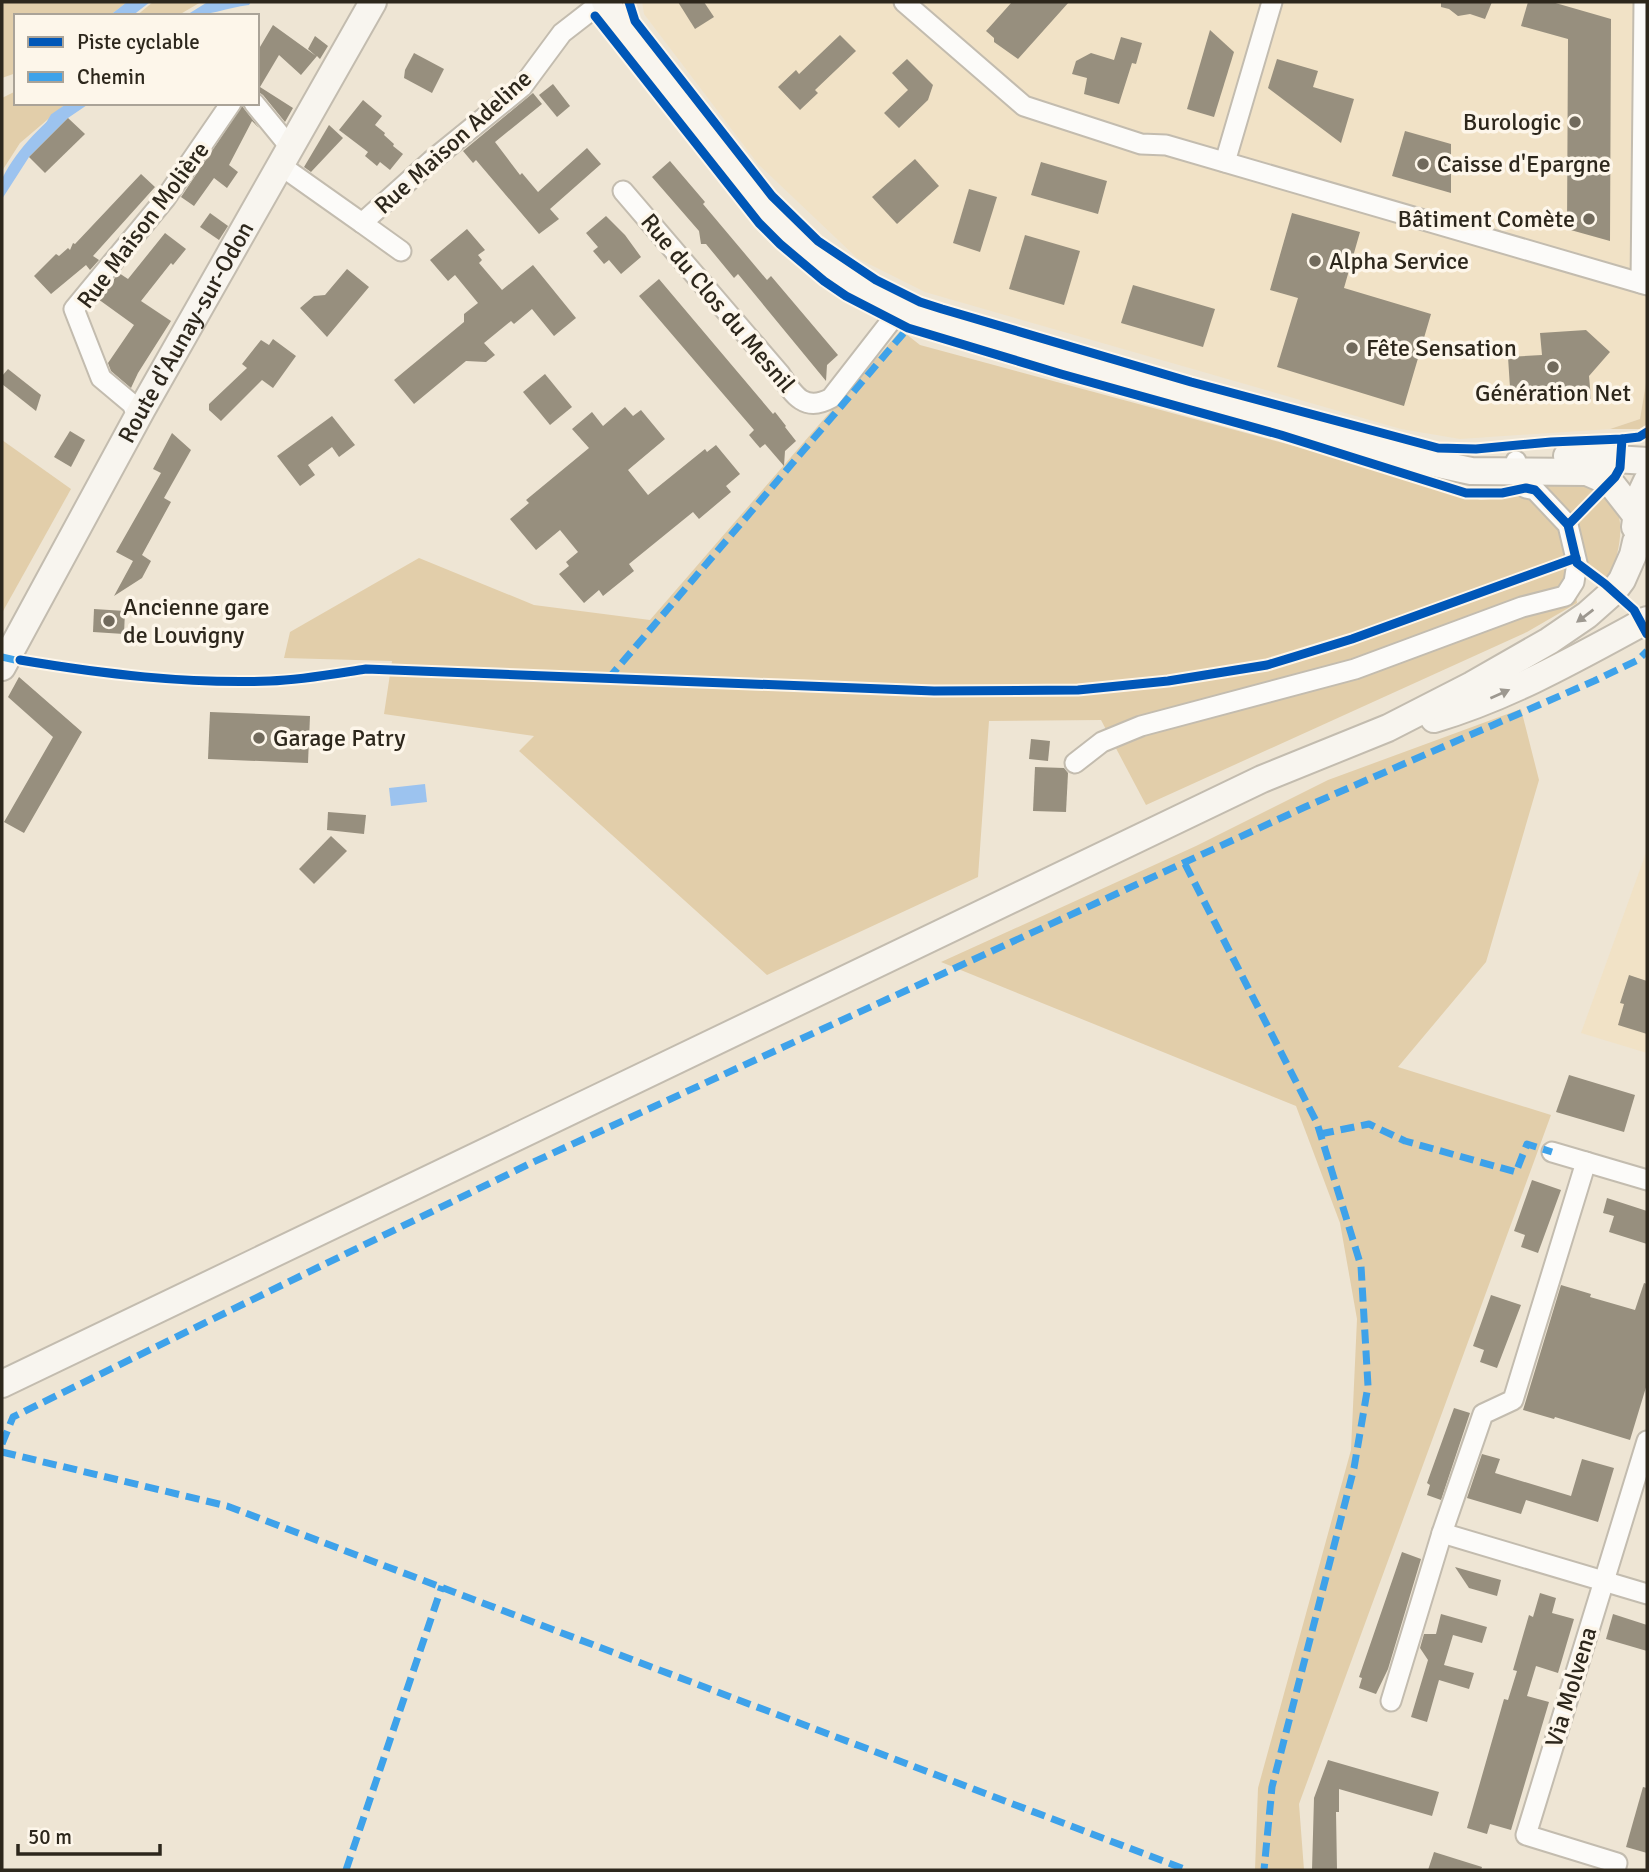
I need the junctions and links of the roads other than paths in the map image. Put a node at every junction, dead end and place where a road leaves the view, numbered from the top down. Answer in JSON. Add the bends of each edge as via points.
{"nodes":[{"id":1,"x":373,"y":2,"type":"edge"},
{"id":2,"x":603,"y":2,"type":"edge"},
{"id":3,"x":904,"y":2,"type":"edge"},
{"id":4,"x":1272,"y":2,"type":"edge"},
{"id":5,"x":1644,"y":3,"type":"edge"},
{"id":6,"x":230,"y":105,"type":"edge"},
{"id":7,"x":255,"y":105,"type":"edge"},
{"id":8,"x":285,"y":156,"type":"junction"},
{"id":9,"x":1225,"y":162,"type":"junction"},
{"id":10,"x":623,"y":191,"type":"dead end"},
{"id":11,"x":362,"y":223,"type":"junction"},
{"id":12,"x":401,"y":251,"type":"dead end"},
{"id":13,"x":1644,"y":284,"type":"edge"},
{"id":14,"x":901,"y":308,"type":"junction"},
{"id":15,"x":138,"y":417,"type":"junction"},
{"id":16,"x":1647,"y":461,"type":"edge"},
{"id":17,"x":1516,"y":465,"type":"junction"},
{"id":18,"x":1647,"y":481,"type":"edge"},
{"id":19,"x":1635,"y":514,"type":"junction"},
{"id":20,"x":1636,"y":542,"type":"junction"},
{"id":21,"x":1647,"y":568,"type":"edge"},
{"id":22,"x":1647,"y":620,"type":"edge"},
{"id":23,"x":2,"y":667,"type":"edge"},
{"id":24,"x":1388,"y":728,"type":"junction"},
{"id":25,"x":1076,"y":763,"type":"dead end"},
{"id":26,"x":1552,"y":1152,"type":"dead end"},
{"id":27,"x":1586,"y":1162,"type":"junction"},
{"id":28,"x":1647,"y":1180,"type":"edge"},
{"id":29,"x":2,"y":1384,"type":"edge"},
{"id":30,"x":1647,"y":1440,"type":"edge"},
{"id":31,"x":1442,"y":1533,"type":"junction"},
{"id":32,"x":1604,"y":1581,"type":"junction"},
{"id":33,"x":1647,"y":1594,"type":"edge"},
{"id":34,"x":1391,"y":1701,"type":"dead end"},
{"id":35,"x":1615,"y":1870,"type":"edge"}],
"edges":[{"from":1,"to":8,"type":"main road","name":"Route d'Aunay-sur-Odon"},
{"from":2,"to":11,"type":"street","name":"Rue Maison Adeline","via":[[562,33],[522,88]]},
{"from":2,"to":14,"type":"main road","via":[[772,216],[841,275]]},
{"from":3,"to":9,"type":"street","via":[[1024,106],[1141,145],[1166,145]]},
{"from":4,"to":9,"type":"street"},
{"from":5,"to":13,"type":"street"},
{"from":6,"to":15,"type":"street","name":"Rue Maison Molière","via":[[165,199],[74,309],[101,378],[132,404]]},
{"from":7,"to":8,"type":"street"},
{"from":8,"to":11,"type":"street","name":"Rue Maison Adeline"},
{"from":8,"to":15,"type":"main road","name":"Route d'Aunay-sur-Odon"},
{"from":9,"to":13,"type":"street"},
{"from":10,"to":14,"type":"street","name":"Rue du Clos du Mesnil","via":[[800,400],[822,403],[831,398]]},
{"from":11,"to":12,"type":"street","name":"Rue Maison Adeline"},
{"from":14,"to":17,"type":"main road","via":[[1273,420],[1443,465],[1471,471]]},
{"from":15,"to":23,"type":"main road","name":"Route d'Aunay-sur-Odon"},
{"from":16,"to":17,"type":"main road","via":[[1585,456]]},
{"from":17,"to":19,"type":"main road","via":[[1587,472],[1610,482]]},
{"from":17,"to":25,"type":"street","via":[[1526,488],[1535,490],[1568,525],[1577,563],[1574,582],[1565,596],[1522,607],[1355,669],[1140,726],[1102,742]]},
{"from":18,"to":19,"type":"main road"},
{"from":19,"to":20,"type":"main road"},
{"from":20,"to":21,"type":"main road"},
{"from":20,"to":24,"type":"main road","one_way":true,"via":[[1614,592],[1587,615],[1528,653]]},
{"from":24,"to":22,"type":"main road","one_way":true,"via":[[1480,704]]},
{"from":24,"to":29,"type":"main road","via":[[1262,779]]},
{"from":26,"to":27,"type":"street"},
{"from":27,"to":28,"type":"street"},
{"from":27,"to":31,"type":"street","via":[[1513,1400],[1483,1414]]},
{"from":30,"to":32,"type":"street","name":"Via Molvena"},
{"from":31,"to":32,"type":"street"},
{"from":31,"to":34,"type":"street"},
{"from":32,"to":33,"type":"street"},
{"from":32,"to":35,"type":"street","name":"Via Molvena","via":[[1526,1835],[1617,1863]]}]}
